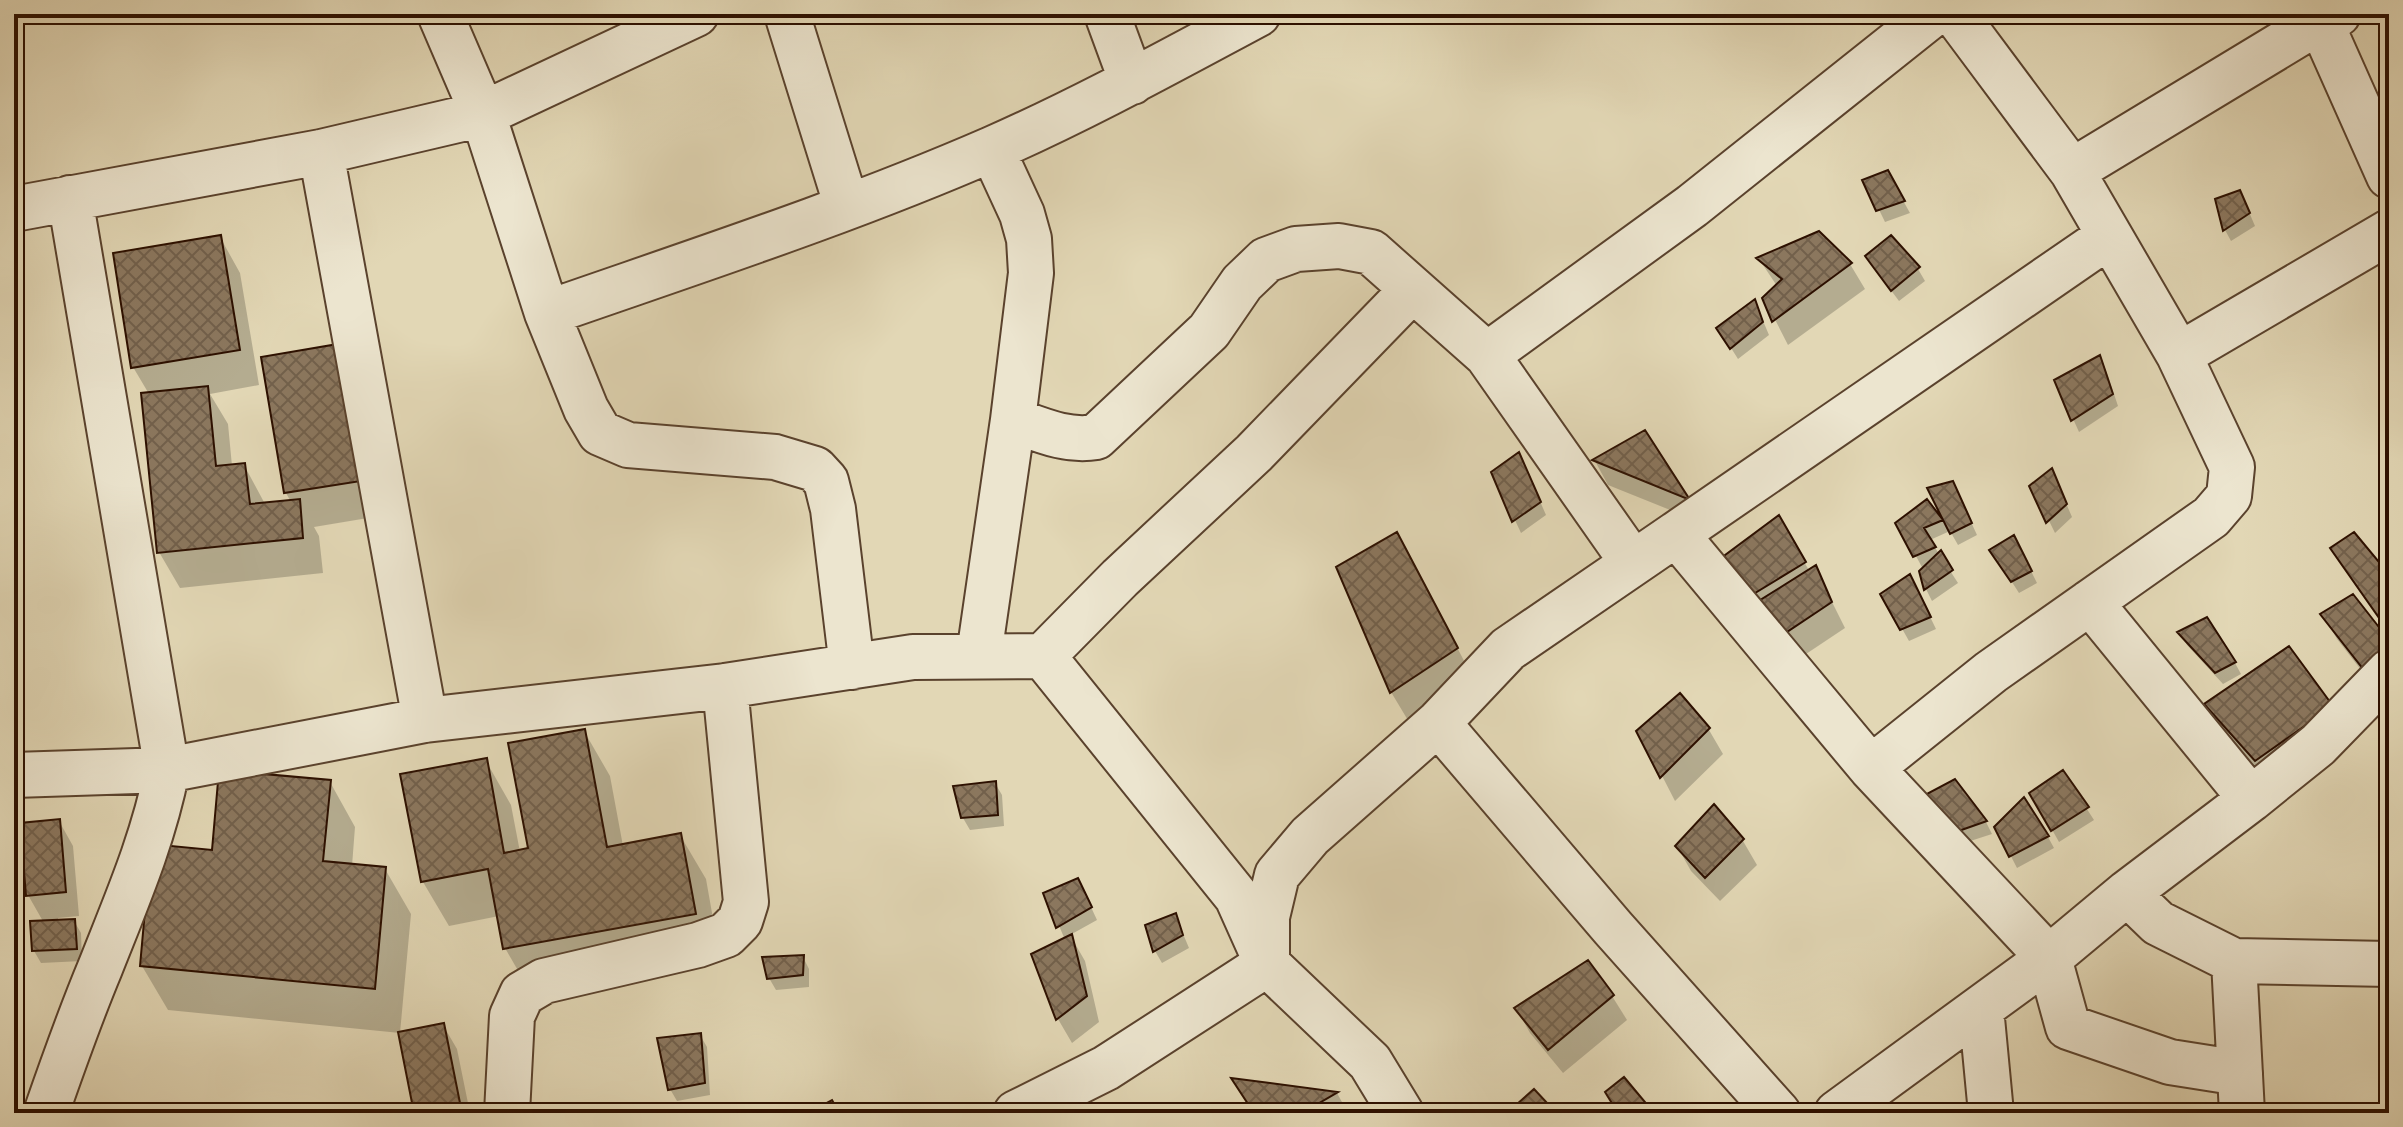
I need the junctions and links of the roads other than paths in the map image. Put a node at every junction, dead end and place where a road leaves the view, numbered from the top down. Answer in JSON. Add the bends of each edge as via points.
{"nodes":[{"id":1,"x":440,"y":14,"type":"edge"},
{"id":2,"x":696,"y":14,"type":"edge"},
{"id":3,"x":787,"y":14,"type":"edge"},
{"id":4,"x":1107,"y":14,"type":"edge"},
{"id":5,"x":1258,"y":14,"type":"edge"},
{"id":6,"x":1933,"y":14,"type":"edge"},
{"id":7,"x":1955,"y":14,"type":"edge"},
{"id":8,"x":2329,"y":18,"type":"edge"},
{"id":9,"x":1132,"y":82,"type":"junction"},
{"id":10,"x":483,"y":114,"type":"junction"},
{"id":11,"x":992,"y":149,"type":"junction"},
{"id":12,"x":321,"y":152,"type":"junction"},
{"id":13,"x":2072,"y":171,"type":"junction"},
{"id":14,"x":2389,"y":176,"type":"edge"},
{"id":15,"x":70,"y":198,"type":"junction"},
{"id":16,"x":847,"y":207,"type":"junction"},
{"id":17,"x":14,"y":209,"type":"edge"},
{"id":18,"x":2389,"y":232,"type":"edge"},
{"id":19,"x":2109,"y":236,"type":"junction"},
{"id":20,"x":1412,"y":290,"type":"junction"},
{"id":21,"x":547,"y":313,"type":"junction"},
{"id":22,"x":1487,"y":355,"type":"junction"},
{"id":23,"x":2179,"y":355,"type":"junction"},
{"id":24,"x":1013,"y":420,"type":"junction"},
{"id":25,"x":1676,"y":534,"type":"junction"},
{"id":26,"x":1633,"y":563,"type":"junction"},
{"id":27,"x":2090,"y":602,"type":"junction"},
{"id":28,"x":979,"y":655,"type":"junction"},
{"id":29,"x":1043,"y":656,"type":"junction"},
{"id":30,"x":852,"y":667,"type":"junction"},
{"id":31,"x":2389,"y":672,"type":"edge"},
{"id":32,"x":725,"y":686,"type":"junction"},
{"id":33,"x":2372,"y":712,"type":"edge"},
{"id":34,"x":425,"y":720,"type":"junction"},
{"id":35,"x":1438,"y":723,"type":"junction"},
{"id":36,"x":1871,"y":768,"type":"junction"},
{"id":37,"x":167,"y":770,"type":"junction"},
{"id":38,"x":14,"y":775,"type":"edge"},
{"id":39,"x":2251,"y":799,"type":"junction"},
{"id":40,"x":2127,"y":893,"type":"junction"},
{"id":41,"x":2049,"y":958,"type":"junction"},
{"id":42,"x":2234,"y":961,"type":"junction"},
{"id":43,"x":1267,"y":964,"type":"junction"},
{"id":44,"x":2389,"y":964,"type":"edge"},
{"id":45,"x":1981,"y":1008,"type":"junction"},
{"id":46,"x":2241,"y":1093,"type":"edge"},
{"id":47,"x":46,"y":1113,"type":"edge"},
{"id":48,"x":507,"y":1113,"type":"edge"},
{"id":49,"x":1016,"y":1113,"type":"edge"},
{"id":50,"x":1401,"y":1113,"type":"edge"},
{"id":51,"x":1778,"y":1113,"type":"edge"},
{"id":52,"x":1837,"y":1113,"type":"edge"},
{"id":53,"x":1991,"y":1113,"type":"edge"}],
"edges":[{"from":1,"to":10,"type":"street"},
{"from":2,"to":10,"type":"street"},
{"from":3,"to":16,"type":"street"},
{"from":4,"to":9,"type":"street"},
{"from":5,"to":9,"type":"street"},
{"from":6,"to":22,"type":"street","via":[[1692,206]]},
{"from":7,"to":13,"type":"street"},
{"from":8,"to":13,"type":"street"},
{"from":8,"to":14,"type":"street"},
{"from":9,"to":11,"type":"street"},
{"from":10,"to":12,"type":"street"},
{"from":10,"to":21,"type":"street"},
{"from":11,"to":16,"type":"street"},
{"from":11,"to":24,"type":"street","via":[[1029,239],[1031,273]]},
{"from":12,"to":15,"type":"street"},
{"from":12,"to":34,"type":"street"},
{"from":13,"to":19,"type":"street"},
{"from":15,"to":17,"type":"street"},
{"from":15,"to":37,"type":"street"},
{"from":16,"to":21,"type":"street"},
{"from":18,"to":23,"type":"street"},
{"from":19,"to":23,"type":"street"},
{"from":19,"to":25,"type":"street"},
{"from":20,"to":22,"type":"street"},
{"from":20,"to":24,"type":"street","via":[[1371,252],[1339,246],[1296,249],[1266,260],[1242,283],[1209,331],[1096,437],[1062,437]]},
{"from":20,"to":29,"type":"street","via":[[1254,453]]},
{"from":21,"to":30,"type":"street","via":[[600,433],[628,445],[775,457],[815,469],[826,481]]},
{"from":22,"to":26,"type":"street"},
{"from":23,"to":27,"type":"street","via":[[2232,467],[2229,496],[2211,517]]},
{"from":24,"to":28,"type":"street"},
{"from":25,"to":26,"type":"street"},
{"from":25,"to":36,"type":"street"},
{"from":26,"to":35,"type":"street","via":[[1508,649]]},
{"from":27,"to":36,"type":"street","via":[[1991,672]]},
{"from":27,"to":39,"type":"street"},
{"from":28,"to":29,"type":"street"},
{"from":28,"to":30,"type":"street","via":[[913,657]]},
{"from":29,"to":43,"type":"street","via":[[1237,897]]},
{"from":30,"to":32,"type":"street"},
{"from":31,"to":33,"type":"street"},
{"from":32,"to":34,"type":"street"},
{"from":32,"to":48,"type":"street","via":[[746,902],[740,921],[726,935],[698,945],[544,981],[522,994],[512,1016]]},
{"from":33,"to":39,"type":"street","via":[[2318,745]]},
{"from":34,"to":37,"type":"street"},
{"from":35,"to":43,"type":"street","via":[[1310,836],[1277,875],[1267,917]]},
{"from":35,"to":51,"type":"street"},
{"from":36,"to":41,"type":"street"},
{"from":37,"to":38,"type":"street"},
{"from":37,"to":47,"type":"street","via":[[141,866]]},
{"from":39,"to":40,"type":"street"},
{"from":40,"to":41,"type":"street"},
{"from":40,"to":42,"type":"street","via":[[2158,923]]},
{"from":41,"to":45,"type":"street"},
{"from":41,"to":46,"type":"street","via":[[2068,1027]]},
{"from":42,"to":44,"type":"street"},
{"from":42,"to":46,"type":"street"},
{"from":43,"to":49,"type":"street","via":[[1106,1068]]},
{"from":43,"to":50,"type":"street","via":[[1370,1062]]},
{"from":45,"to":52,"type":"street"},
{"from":45,"to":53,"type":"street"}]}
